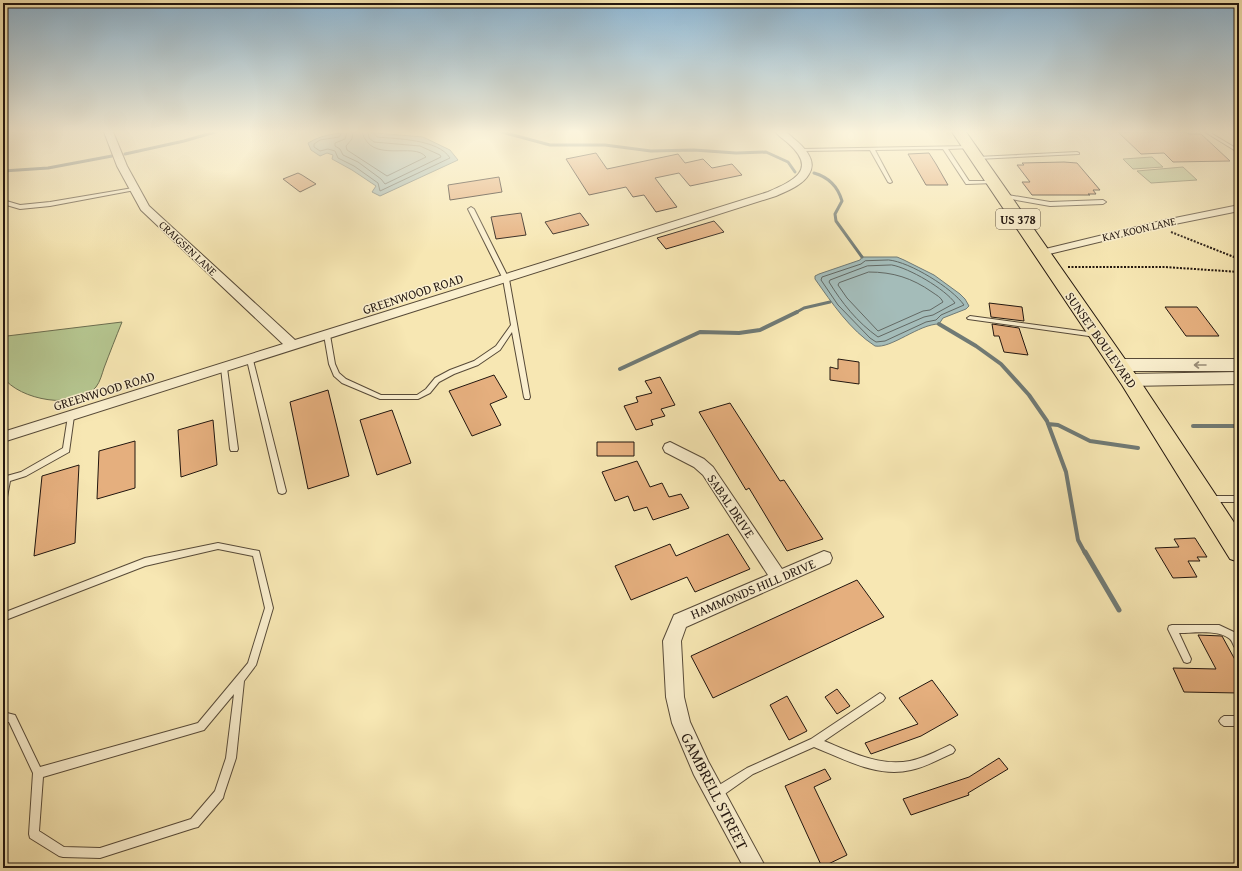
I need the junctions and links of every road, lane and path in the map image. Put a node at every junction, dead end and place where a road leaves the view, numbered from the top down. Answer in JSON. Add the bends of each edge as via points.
{"nodes":[{"id":1,"x":125,"y":173,"type":"edge"},
{"id":2,"x":806,"y":173,"type":"edge"},
{"id":3,"x":885,"y":173,"type":"edge"},
{"id":4,"x":961,"y":173,"type":"edge"},
{"id":5,"x":987,"y":173,"type":"edge"},
{"id":6,"x":890,"y":182,"type":"dead end"},
{"id":7,"x":993,"y":182,"type":"junction"},
{"id":8,"x":133,"y":189,"type":"junction"},
{"id":9,"x":1002,"y":196,"type":"junction"},
{"id":10,"x":3,"y":202,"type":"edge"},
{"id":11,"x":1103,"y":202,"type":"dead end"},
{"id":12,"x":1239,"y":208,"type":"edge"},
{"id":13,"x":470,"y":209,"type":"dead end"},
{"id":14,"x":1165,"y":222,"type":"junction"},
{"id":15,"x":1040,"y":253,"type":"junction"},
{"id":16,"x":1239,"y":259,"type":"edge"},
{"id":17,"x":1050,"y":267,"type":"junction"},
{"id":18,"x":1239,"y":272,"type":"edge"},
{"id":19,"x":506,"y":279,"type":"junction"},
{"id":20,"x":970,"y":318,"type":"dead end"},
{"id":21,"x":514,"y":325,"type":"junction"},
{"id":22,"x":327,"y":335,"type":"junction"},
{"id":23,"x":1098,"y":335,"type":"junction"},
{"id":24,"x":293,"y":346,"type":"junction"},
{"id":25,"x":250,"y":360,"type":"junction"},
{"id":26,"x":1239,"y":365,"type":"edge"},
{"id":27,"x":224,"y":368,"type":"junction"},
{"id":28,"x":1124,"y":372,"type":"junction"},
{"id":29,"x":1239,"y":378,"type":"edge"},
{"id":30,"x":527,"y":397,"type":"dead end"},
{"id":31,"x":71,"y":416,"type":"junction"},
{"id":32,"x":3,"y":437,"type":"edge"},
{"id":33,"x":234,"y":448,"type":"dead end"},
{"id":34,"x":670,"y":448,"type":"dead end"},
{"id":35,"x":5,"y":480,"type":"edge"},
{"id":36,"x":282,"y":491,"type":"dead end"},
{"id":37,"x":3,"y":497,"type":"edge"},
{"id":38,"x":1206,"y":499,"type":"junction"},
{"id":39,"x":1239,"y":499,"type":"edge"},
{"id":40,"x":1239,"y":551,"type":"edge"},
{"id":41,"x":824,"y":558,"type":"dead end"},
{"id":42,"x":779,"y":578,"type":"junction"},
{"id":43,"x":3,"y":617,"type":"edge"},
{"id":44,"x":672,"y":640,"type":"joint"},
{"id":45,"x":1239,"y":647,"type":"edge"},
{"id":46,"x":1187,"y":659,"type":"dead end"},
{"id":47,"x":240,"y":680,"type":"junction"},
{"id":48,"x":880,"y":698,"type":"dead end"},
{"id":49,"x":3,"y":716,"type":"edge"},
{"id":50,"x":1224,"y":720,"type":"dead end"},
{"id":51,"x":1239,"y":721,"type":"edge"},
{"id":52,"x":814,"y":742,"type":"junction"},
{"id":53,"x":950,"y":750,"type":"dead end"},
{"id":54,"x":38,"y":773,"type":"junction"},
{"id":55,"x":715,"y":794,"type":"junction"},
{"id":56,"x":755,"y":868,"type":"edge"}],
"edges":[{"from":1,"to":8,"type":"street","name":"CRAIGSEN LANE"},
{"from":2,"to":19,"type":"street","name":"GREENWOOD ROAD","via":[[791,186],[772,194]]},
{"from":3,"to":6,"type":"lane"},
{"from":4,"to":7,"type":"lane","via":[[968,183]]},
{"from":5,"to":7,"type":"main road","name":"SUNSET BOULEVARD","number":"US 378"},
{"from":7,"to":9,"type":"main road","name":"SUNSET BOULEVARD","number":"US 378"},
{"from":8,"to":10,"type":"lane","via":[[50,204],[20,207]]},
{"from":8,"to":24,"type":"street","name":"CRAIGSEN LANE","via":[[146,208]]},
{"from":9,"to":11,"type":"lane","via":[[1050,204]]},
{"from":9,"to":15,"type":"main road","name":"SUNSET BOULEVARD","number":"US 378"},
{"from":12,"to":14,"type":"street","name":"KAY KOON LANE"},
{"from":13,"to":19,"type":"lane"},
{"from":14,"to":15,"type":"street","name":"KAY KOON LANE"},
{"from":14,"to":16,"type":"path","via":[[1166,230]]},
{"from":15,"to":17,"type":"main road","name":"SUNSET BOULEVARD","number":"US 378"},
{"from":17,"to":18,"type":"path","via":[[1150,267]]},
{"from":17,"to":23,"type":"main road","name":"SUNSET BOULEVARD","number":"US 378"},
{"from":19,"to":21,"type":"lane"},
{"from":19,"to":22,"type":"street","name":"GREENWOOD ROAD"},
{"from":20,"to":23,"type":"lane"},
{"from":21,"to":22,"type":"lane","via":[[498,348],[476,363],[437,380],[428,391],[418,397],[380,397],[344,381],[336,374],[332,364]]},
{"from":21,"to":30,"type":"lane"},
{"from":22,"to":24,"type":"street","name":"GREENWOOD ROAD"},
{"from":23,"to":28,"type":"main road","name":"SUNSET BOULEVARD","number":"US 378"},
{"from":24,"to":25,"type":"street","name":"GREENWOOD ROAD"},
{"from":25,"to":27,"type":"street","name":"GREENWOOD ROAD"},
{"from":25,"to":36,"type":"lane"},
{"from":26,"to":28,"type":"street","one_way":true},
{"from":27,"to":31,"type":"street","name":"GREENWOOD ROAD"},
{"from":27,"to":33,"type":"lane"},
{"from":28,"to":29,"type":"street"},
{"from":28,"to":38,"type":"main road","name":"SUNSET BOULEVARD","number":"US 378"},
{"from":31,"to":32,"type":"street","name":"GREENWOOD ROAD"},
{"from":31,"to":35,"type":"lane","via":[[66,450],[23,474]]},
{"from":34,"to":42,"type":"street","name":"SABAL DRIVE","via":[[699,463],[708,471]]},
{"from":35,"to":37,"type":"lane"},
{"from":38,"to":39,"type":"lane"},
{"from":38,"to":40,"type":"main road","name":"SUNSET BOULEVARD","number":"US 378"},
{"from":41,"to":42,"type":"street","name":"HAMMONDS HILL DRIVE"},
{"from":42,"to":44,"type":"street","name":"HAMMONDS HILL DRIVE","via":[[680,621]]},
{"from":43,"to":47,"type":"lane","via":[[145,562],[218,546],[256,553],[269,608],[252,665]]},
{"from":44,"to":55,"type":"street","name":"GAMBRELL STREET","via":[[675,697],[681,723]]},
{"from":45,"to":46,"type":"lane","via":[[1233,636],[1219,629],[1172,629]]},
{"from":47,"to":54,"type":"lane","via":[[201,727]]},
{"from":47,"to":54,"type":"lane","via":[[231,758],[219,794],[194,823],[100,853],[64,852],[34,834]]},
{"from":48,"to":52,"type":"lane"},
{"from":49,"to":54,"type":"lane","via":[[12,718]]},
{"from":50,"to":51,"type":"lane"},
{"from":52,"to":53,"type":"lane","via":[[870,764],[890,767],[910,766]]},
{"from":52,"to":55,"type":"lane","via":[[750,771]]},
{"from":55,"to":56,"type":"street","name":"GAMBRELL STREET"}]}
